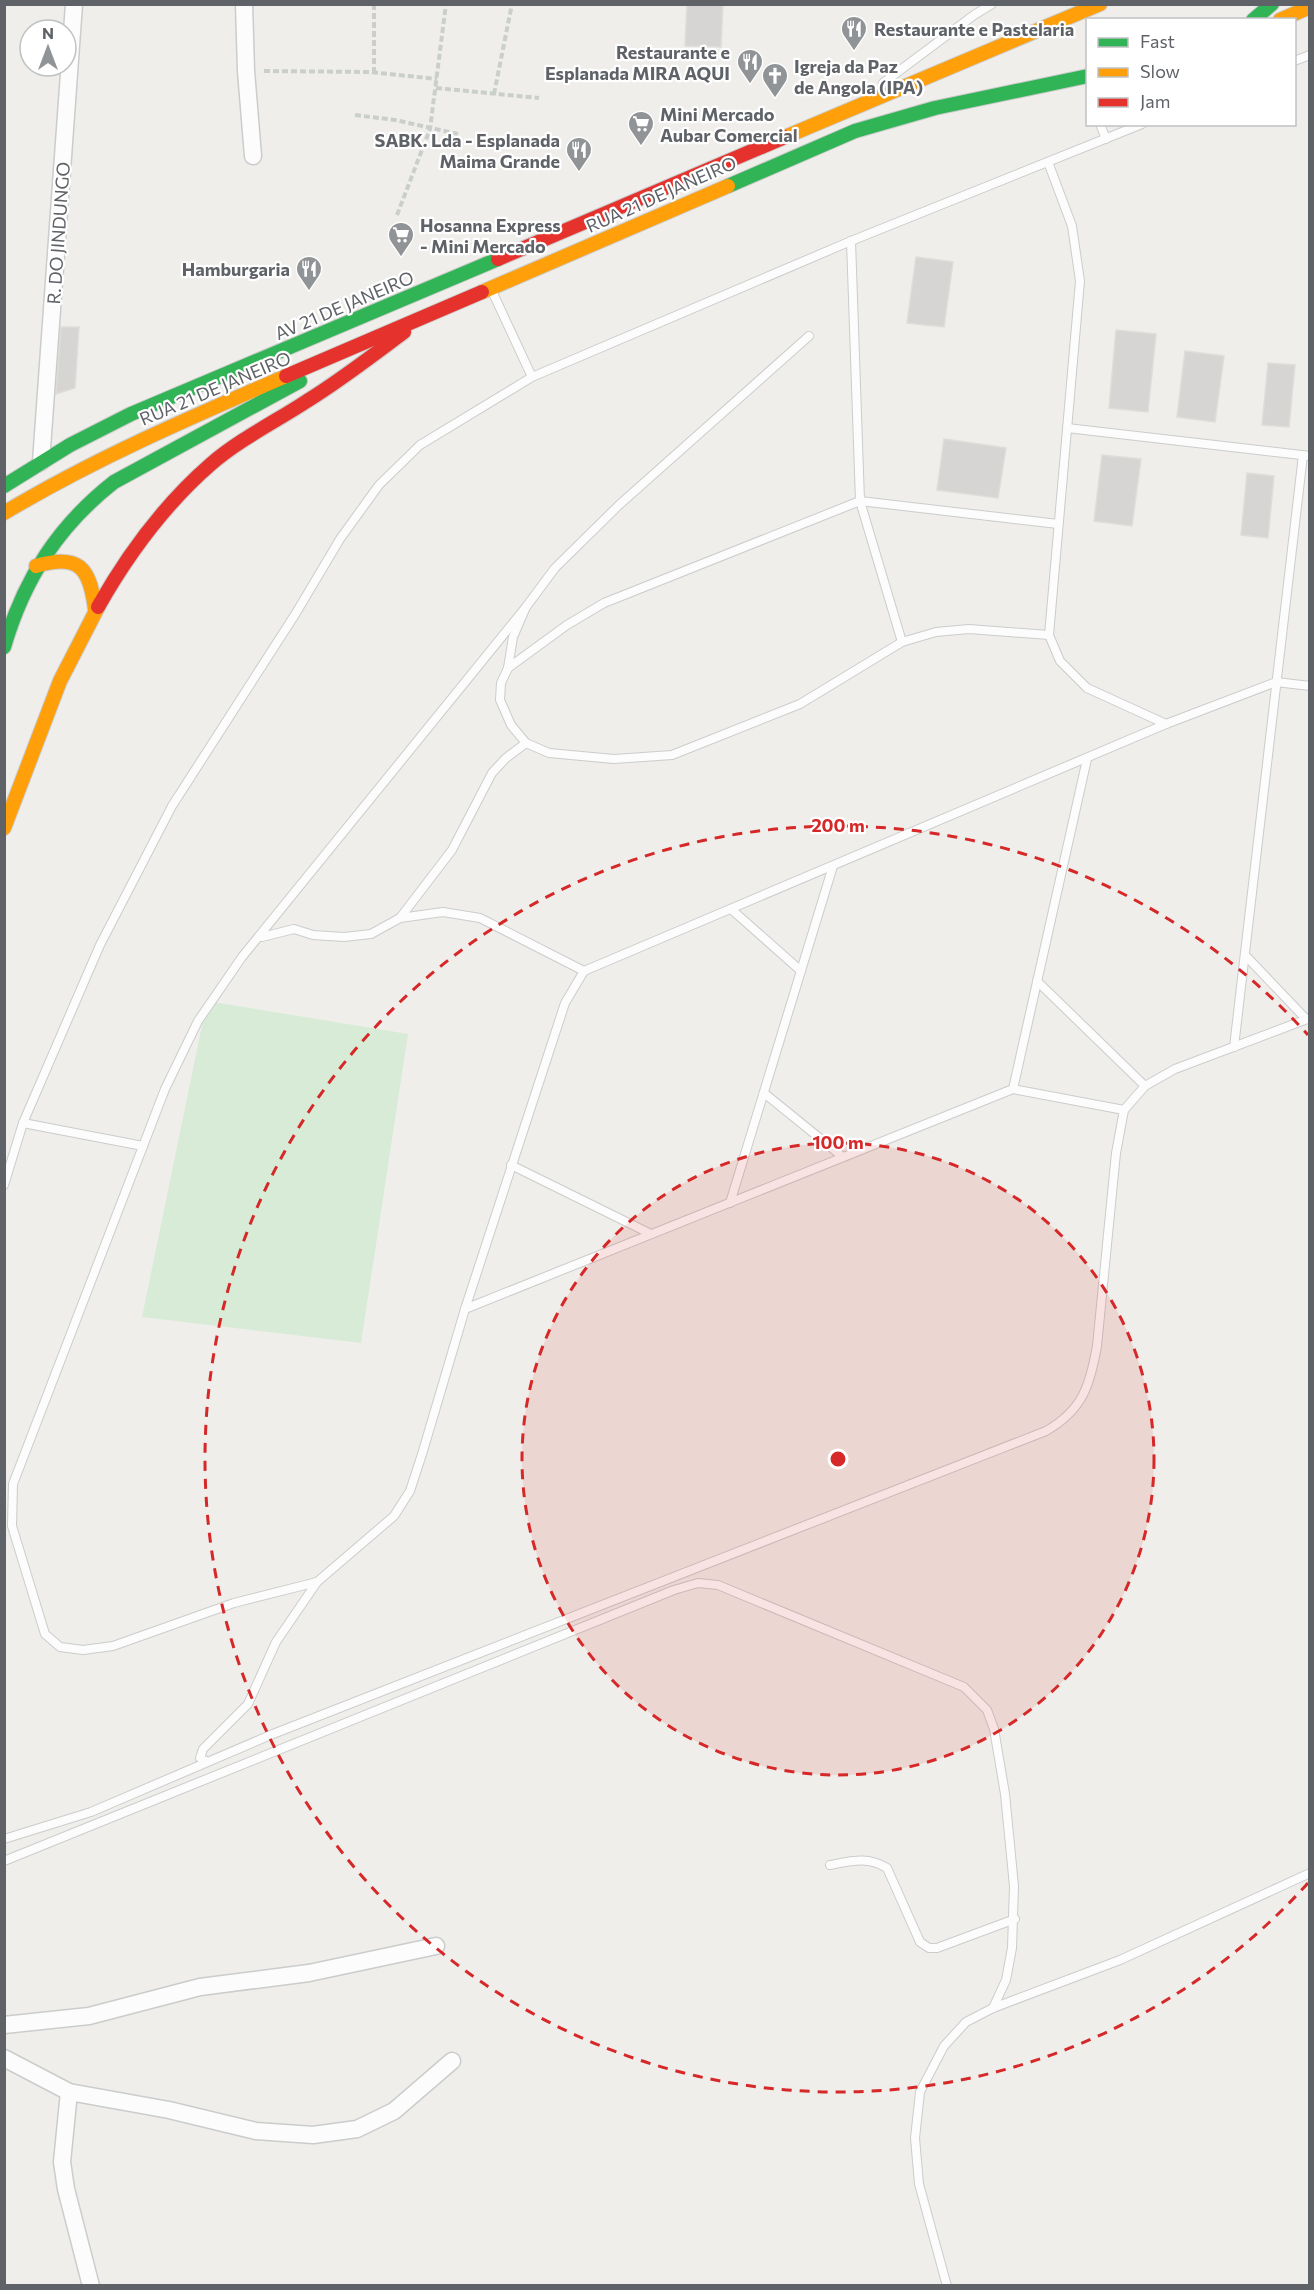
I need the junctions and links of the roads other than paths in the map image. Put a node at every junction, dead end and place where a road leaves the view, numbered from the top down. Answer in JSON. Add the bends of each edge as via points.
{"nodes":[{"id":1,"x":74,"y":4,"type":"edge"},
{"id":2,"x":244,"y":4,"type":"edge"},
{"id":3,"x":992,"y":4,"type":"edge"},
{"id":4,"x":1272,"y":4,"type":"edge"},
{"id":5,"x":1098,"y":6,"type":"edge"},
{"id":6,"x":1310,"y":8,"type":"edge"},
{"id":7,"x":1255,"y":18,"type":"edge"},
{"id":8,"x":1285,"y":18,"type":"edge"},
{"id":9,"x":1085,"y":79,"type":"edge"},
{"id":10,"x":844,"y":111,"type":"junction"},
{"id":11,"x":1101,"y":126,"type":"edge"},
{"id":12,"x":1137,"y":126,"type":"edge"},
{"id":13,"x":1106,"y":139,"type":"junction"},
{"id":14,"x":253,"y":156,"type":"dead end"},
{"id":15,"x":1048,"y":162,"type":"junction"},
{"id":16,"x":698,"y":175,"type":"joint"},
{"id":17,"x":851,"y":241,"type":"junction"},
{"id":18,"x":491,"y":288,"type":"junction"},
{"id":19,"x":426,"y":317,"type":"junction"},
{"id":20,"x":395,"y":331,"type":"junction"},
{"id":21,"x":809,"y":336,"type":"dead end"},
{"id":22,"x":532,"y":377,"type":"junction"},
{"id":23,"x":1067,"y":428,"type":"junction"},
{"id":24,"x":1306,"y":455,"type":"edge"},
{"id":25,"x":41,"y":462,"type":"junction"},
{"id":26,"x":4,"y":486,"type":"edge"},
{"id":27,"x":860,"y":501,"type":"junction"},
{"id":28,"x":4,"y":513,"type":"edge"},
{"id":29,"x":1058,"y":524,"type":"junction"},
{"id":30,"x":36,"y":566,"type":"junction"},
{"id":31,"x":526,"y":607,"type":"junction"},
{"id":32,"x":95,"y":609,"type":"junction"},
{"id":33,"x":1049,"y":635,"type":"junction"},
{"id":34,"x":902,"y":642,"type":"junction"},
{"id":35,"x":4,"y":647,"type":"edge"},
{"id":36,"x":508,"y":668,"type":"junction"},
{"id":37,"x":1276,"y":682,"type":"junction"},
{"id":38,"x":1310,"y":686,"type":"edge"},
{"id":39,"x":1166,"y":724,"type":"junction"},
{"id":40,"x":526,"y":743,"type":"junction"},
{"id":41,"x":1087,"y":759,"type":"junction"},
{"id":42,"x":4,"y":828,"type":"edge"},
{"id":43,"x":833,"y":866,"type":"junction"},
{"id":44,"x":731,"y":909,"type":"junction"},
{"id":45,"x":400,"y":918,"type":"junction"},
{"id":46,"x":260,"y":938,"type":"junction"},
{"id":47,"x":1245,"y":955,"type":"junction"},
{"id":48,"x":584,"y":971,"type":"junction"},
{"id":49,"x":801,"y":971,"type":"junction"},
{"id":50,"x":1037,"y":981,"type":"junction"},
{"id":51,"x":1308,"y":1019,"type":"edge"},
{"id":52,"x":1234,"y":1047,"type":"junction"},
{"id":53,"x":1145,"y":1086,"type":"junction"},
{"id":54,"x":1013,"y":1089,"type":"junction"},
{"id":55,"x":764,"y":1093,"type":"junction"},
{"id":56,"x":1124,"y":1110,"type":"junction"},
{"id":57,"x":23,"y":1123,"type":"junction"},
{"id":58,"x":143,"y":1146,"type":"junction"},
{"id":59,"x":843,"y":1157,"type":"junction"},
{"id":60,"x":510,"y":1165,"type":"junction"},
{"id":61,"x":4,"y":1185,"type":"edge"},
{"id":62,"x":730,"y":1203,"type":"junction"},
{"id":63,"x":651,"y":1234,"type":"junction"},
{"id":64,"x":465,"y":1309,"type":"junction"},
{"id":65,"x":317,"y":1582,"type":"junction"},
{"id":66,"x":206,"y":1761,"type":"junction"},
{"id":67,"x":4,"y":1839,"type":"edge"},
{"id":68,"x":4,"y":1861,"type":"edge"},
{"id":69,"x":830,"y":1865,"type":"dead end"},
{"id":70,"x":1310,"y":1872,"type":"edge"},
{"id":71,"x":1015,"y":1919,"type":"junction"},
{"id":72,"x":436,"y":1946,"type":"dead end"},
{"id":73,"x":993,"y":2008,"type":"junction"},
{"id":74,"x":4,"y":2025,"type":"edge"},
{"id":75,"x":4,"y":2058,"type":"edge"},
{"id":76,"x":452,"y":2061,"type":"dead end"},
{"id":77,"x":69,"y":2092,"type":"junction"},
{"id":78,"x":91,"y":2286,"type":"edge"},
{"id":79,"x":947,"y":2286,"type":"edge"}],
"edges":[{"from":1,"to":25,"type":"street","name":"R. DO JINDUNGO"},
{"from":2,"to":14,"type":"street"},
{"from":3,"to":10,"type":"lane"},
{"from":4,"to":7,"type":"main road"},
{"from":5,"to":10,"type":"main road","name":"RUA 21 DE JANEIRO"},
{"from":6,"to":8,"type":"main road"},
{"from":9,"to":18,"type":"main road","name":"RUA 21 DE JANEIRO","via":[[934,108],[855,131]]},
{"from":10,"to":16,"type":"main road","name":"RUA 21 DE JANEIRO"},
{"from":11,"to":13,"type":"lane"},
{"from":12,"to":13,"type":"lane"},
{"from":13,"to":15,"type":"lane"},
{"from":15,"to":17,"type":"lane"},
{"from":15,"to":23,"type":"lane","via":[[1072,226],[1080,281]]},
{"from":16,"to":25,"type":"main road","name":"AV 21 DE JANEIRO","via":[[141,410]]},
{"from":17,"to":22,"type":"lane"},
{"from":17,"to":27,"type":"lane"},
{"from":18,"to":19,"type":"main road","name":"RUA 21 DE JANEIRO"},
{"from":18,"to":22,"type":"lane"},
{"from":19,"to":20,"type":"main road","name":"RUA 21 DE JANEIRO"},
{"from":19,"to":32,"type":"main road","via":[[210,465],[172,502]]},
{"from":20,"to":28,"type":"main road","name":"RUA 21 DE JANEIRO","via":[[114,452]]},
{"from":20,"to":30,"type":"main road","via":[[114,482],[72,516]]},
{"from":21,"to":31,"type":"lane","via":[[620,505],[555,568]]},
{"from":22,"to":57,"type":"lane","via":[[420,445],[379,485],[340,538],[296,614],[172,806],[100,945]]},
{"from":23,"to":24,"type":"lane"},
{"from":23,"to":29,"type":"lane"},
{"from":24,"to":37,"type":"lane"},
{"from":25,"to":26,"type":"main road","name":"AV 21 DE JANEIRO"},
{"from":27,"to":29,"type":"lane"},
{"from":27,"to":34,"type":"lane"},
{"from":27,"to":36,"type":"lane","via":[[604,603]]},
{"from":29,"to":33,"type":"lane"},
{"from":30,"to":32,"type":"main road","via":[[55,558],[85,569],[93,585]]},
{"from":30,"to":35,"type":"main road"},
{"from":31,"to":36,"type":"lane","via":[[513,637]]},
{"from":31,"to":46,"type":"lane"},
{"from":32,"to":42,"type":"main road","via":[[47,710]]},
{"from":33,"to":34,"type":"lane","via":[[969,628]]},
{"from":33,"to":39,"type":"lane","via":[[1060,661],[1087,688]]},
{"from":34,"to":40,"type":"lane","via":[[800,704],[672,755],[614,759],[549,753]]},
{"from":36,"to":40,"type":"lane","via":[[501,683],[500,700],[510,725]]},
{"from":37,"to":38,"type":"lane"},
{"from":37,"to":39,"type":"lane"},
{"from":37,"to":47,"type":"lane"},
{"from":39,"to":41,"type":"lane"},
{"from":40,"to":45,"type":"lane","via":[[492,773],[452,850]]},
{"from":41,"to":43,"type":"lane"},
{"from":41,"to":50,"type":"lane"},
{"from":43,"to":44,"type":"lane"},
{"from":43,"to":49,"type":"lane"},
{"from":44,"to":48,"type":"lane"},
{"from":44,"to":49,"type":"lane"},
{"from":45,"to":46,"type":"lane","via":[[371,934],[313,935],[294,929]]},
{"from":45,"to":48,"type":"lane","via":[[443,912],[480,918]]},
{"from":46,"to":58,"type":"lane","via":[[242,957],[198,1021]]},
{"from":47,"to":51,"type":"lane"},
{"from":47,"to":52,"type":"lane"},
{"from":48,"to":60,"type":"lane","via":[[565,1003]]},
{"from":49,"to":55,"type":"lane"},
{"from":50,"to":53,"type":"lane"},
{"from":50,"to":54,"type":"lane"},
{"from":51,"to":52,"type":"lane"},
{"from":52,"to":53,"type":"lane","via":[[1175,1069]]},
{"from":53,"to":56,"type":"lane"},
{"from":54,"to":56,"type":"lane"},
{"from":54,"to":59,"type":"lane"},
{"from":55,"to":59,"type":"lane"},
{"from":55,"to":62,"type":"lane"},
{"from":56,"to":66,"type":"lane","via":[[1093,1366],[1077,1407],[1066,1420]]},
{"from":57,"to":58,"type":"lane"},
{"from":57,"to":61,"type":"lane"},
{"from":58,"to":65,"type":"lane","via":[[13,1484],[12,1526],[45,1634],[60,1647],[83,1650],[113,1646],[234,1603]]},
{"from":59,"to":62,"type":"lane"},
{"from":60,"to":63,"type":"lane"},
{"from":60,"to":64,"type":"lane"},
{"from":62,"to":63,"type":"lane"},
{"from":63,"to":64,"type":"lane"},
{"from":64,"to":65,"type":"lane","via":[[410,1491],[394,1516]]},
{"from":65,"to":66,"type":"lane","via":[[276,1642],[248,1704],[203,1749],[200,1758]]},
{"from":66,"to":67,"type":"lane","via":[[91,1812]]},
{"from":68,"to":71,"type":"lane","via":[[698,1583],[718,1585],[752,1599],[964,1687],[978,1699],[994,1729],[1005,1794]]},
{"from":69,"to":71,"type":"lane","via":[[866,1860],[887,1868],[920,1942],[929,1948]]},
{"from":70,"to":73,"type":"lane","via":[[1120,1960]]},
{"from":71,"to":73,"type":"lane","via":[[1006,1980]]},
{"from":72,"to":74,"type":"street","via":[[309,1973],[200,1987],[89,2016]]},
{"from":73,"to":79,"type":"lane","via":[[966,2022],[944,2046],[920,2092],[915,2138],[919,2184]]},
{"from":75,"to":77,"type":"street"},
{"from":76,"to":77,"type":"street","via":[[394,2111],[357,2129],[314,2135],[256,2131]]},
{"from":77,"to":78,"type":"street","via":[[63,2162],[66,2189]]}]}
